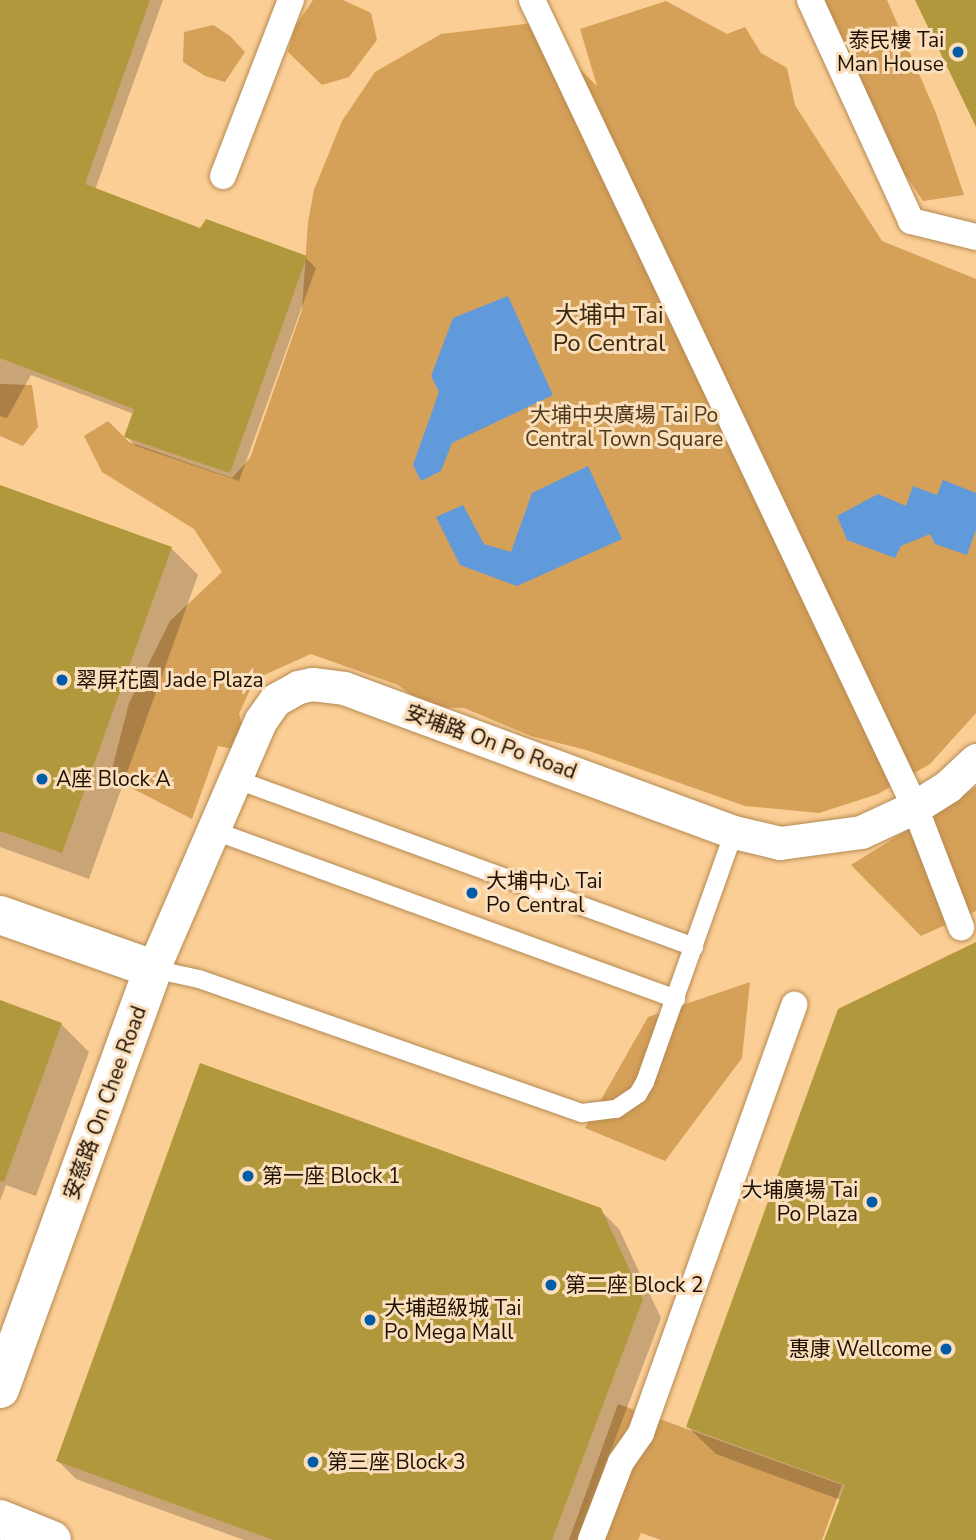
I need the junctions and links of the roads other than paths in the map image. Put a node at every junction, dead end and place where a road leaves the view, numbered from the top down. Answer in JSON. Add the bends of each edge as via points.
{"nodes":[{"id":1,"x":291,"y":0,"type":"edge"},
{"id":2,"x":532,"y":0,"type":"edge"},
{"id":3,"x":810,"y":0,"type":"edge"},
{"id":4,"x":223,"y":176,"type":"dead end"},
{"id":5,"x":976,"y":237,"type":"edge"},
{"id":6,"x":976,"y":760,"type":"edge"},
{"id":7,"x":235,"y":779,"type":"junction"},
{"id":8,"x":915,"y":807,"type":"junction"},
{"id":9,"x":212,"y":830,"type":"junction"},
{"id":10,"x":734,"y":832,"type":"junction"},
{"id":11,"x":0,"y":915,"type":"edge"},
{"id":12,"x":961,"y":927,"type":"dead end"},
{"id":13,"x":694,"y":947,"type":"junction"},
{"id":14,"x":153,"y":969,"type":"junction"},
{"id":15,"x":676,"y":999,"type":"junction"},
{"id":16,"x":794,"y":1005,"type":"dead end"},
{"id":17,"x":0,"y":1389,"type":"edge"},
{"id":18,"x":0,"y":1519,"type":"edge"},
{"id":19,"x":52,"y":1540,"type":"edge"},
{"id":20,"x":591,"y":1540,"type":"edge"}],
"edges":[{"from":1,"to":4,"type":"street"},
{"from":2,"to":8,"type":"street"},
{"from":3,"to":5,"type":"street","via":[[911,221]]},
{"from":6,"to":8,"type":"street","name":"安埔路 On Po Road","via":[[948,786]]},
{"from":7,"to":9,"type":"street","name":"安埔路 On Po Road"},
{"from":7,"to":10,"type":"street","name":"安埔路 On Po Road","via":[[275,700],[298,687],[328,686],[367,696]]},
{"from":7,"to":13,"type":"lane"},
{"from":8,"to":10,"type":"street","name":"安埔路 On Po Road","via":[[862,832],[822,840],[780,844]]},
{"from":8,"to":12,"type":"street"},
{"from":9,"to":14,"type":"street","name":"安埔路 On Po Road"},
{"from":9,"to":15,"type":"lane"},
{"from":10,"to":13,"type":"lane"},
{"from":11,"to":14,"type":"street"},
{"from":13,"to":15,"type":"lane"},
{"from":14,"to":15,"type":"lane","via":[[200,979],[582,1113],[616,1110],[638,1094]]},
{"from":14,"to":17,"type":"street","name":"安慈路 On Chee Road"},
{"from":16,"to":20,"type":"street","via":[[641,1433],[621,1462]]},
{"from":18,"to":19,"type":"street"}]}
